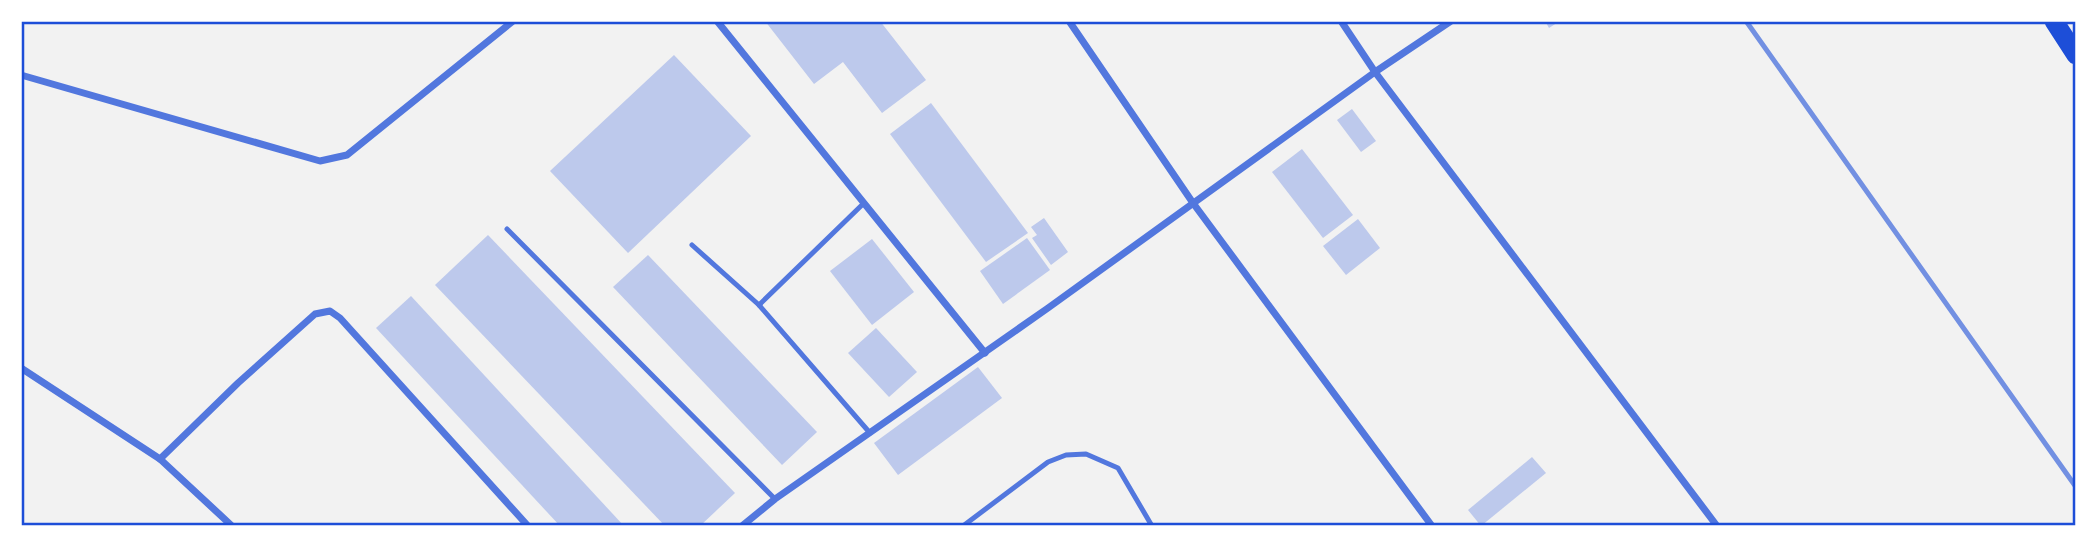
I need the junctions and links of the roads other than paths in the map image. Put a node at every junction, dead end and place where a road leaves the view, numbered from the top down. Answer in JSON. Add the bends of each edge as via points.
{"nodes":[{"id":1,"x":513,"y":21,"type":"edge"},
{"id":2,"x":717,"y":21,"type":"edge"},
{"id":3,"x":1069,"y":21,"type":"edge"},
{"id":4,"x":1341,"y":21,"type":"edge"},
{"id":5,"x":1451,"y":21,"type":"edge"},
{"id":6,"x":2054,"y":21,"type":"edge"},
{"id":7,"x":2076,"y":55,"type":"edge"},
{"id":8,"x":1375,"y":72,"type":"junction"},
{"id":9,"x":21,"y":75,"type":"edge"},
{"id":10,"x":864,"y":203,"type":"junction"},
{"id":11,"x":1193,"y":203,"type":"junction"},
{"id":12,"x":507,"y":229,"type":"dead end"},
{"id":13,"x":692,"y":245,"type":"dead end"},
{"id":14,"x":759,"y":305,"type":"junction"},
{"id":15,"x":985,"y":353,"type":"junction"},
{"id":16,"x":21,"y":368,"type":"edge"},
{"id":17,"x":870,"y":434,"type":"junction"},
{"id":18,"x":160,"y":459,"type":"junction"},
{"id":19,"x":775,"y":499,"type":"junction"},
{"id":20,"x":232,"y":526,"type":"edge"},
{"id":21,"x":528,"y":526,"type":"edge"},
{"id":22,"x":742,"y":526,"type":"edge"},
{"id":23,"x":963,"y":526,"type":"edge"},
{"id":24,"x":1152,"y":526,"type":"edge"},
{"id":25,"x":1432,"y":526,"type":"edge"},
{"id":26,"x":1717,"y":526,"type":"edge"}],
"edges":[{"from":1,"to":9,"type":"street","via":[[346,155],[320,161]]},
{"from":2,"to":10,"type":"street"},
{"from":3,"to":11,"type":"street"},
{"from":4,"to":8,"type":"street"},
{"from":5,"to":8,"type":"street"},
{"from":6,"to":7,"type":"highway"},
{"from":8,"to":11,"type":"street"},
{"from":8,"to":26,"type":"street"},
{"from":10,"to":14,"type":"lane"},
{"from":10,"to":15,"type":"street"},
{"from":11,"to":15,"type":"street"},
{"from":11,"to":25,"type":"street"},
{"from":12,"to":19,"type":"lane"},
{"from":13,"to":14,"type":"lane"},
{"from":14,"to":17,"type":"lane"},
{"from":15,"to":17,"type":"street"},
{"from":16,"to":18,"type":"street"},
{"from":17,"to":19,"type":"street"},
{"from":18,"to":20,"type":"street"},
{"from":18,"to":21,"type":"street","via":[[314,314],[330,312]]},
{"from":19,"to":22,"type":"street"},
{"from":23,"to":24,"type":"lane","via":[[1048,462],[1086,454],[1118,468]]}]}
